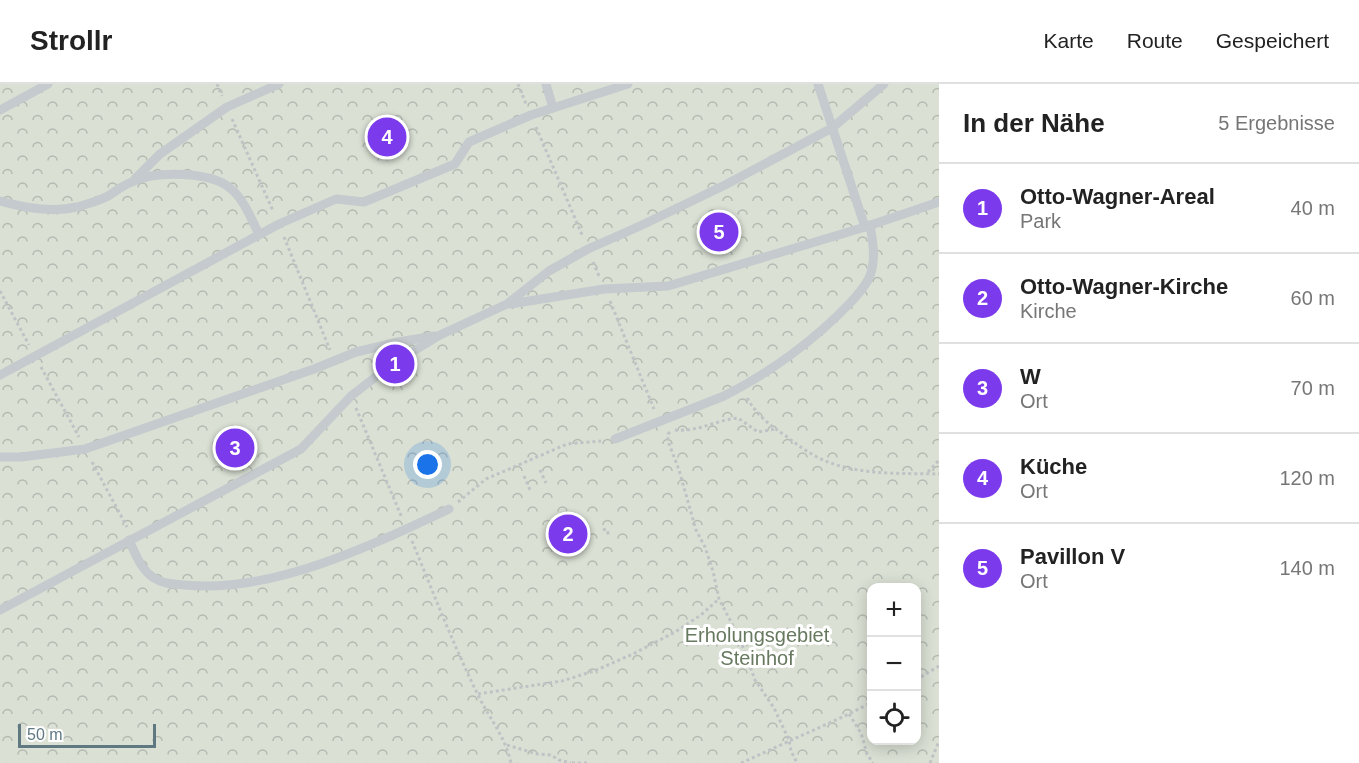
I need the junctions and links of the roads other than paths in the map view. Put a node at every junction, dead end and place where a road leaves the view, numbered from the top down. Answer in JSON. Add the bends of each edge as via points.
{"nodes":[{"id":1,"x":48,"y":84,"type":"edge"},
{"id":2,"x":279,"y":84,"type":"edge"},
{"id":3,"x":546,"y":84,"type":"edge"},
{"id":4,"x":628,"y":84,"type":"edge"},
{"id":5,"x":818,"y":84,"type":"edge"},
{"id":6,"x":884,"y":84,"type":"edge"},
{"id":7,"x":553,"y":108,"type":"junction"},
{"id":8,"x":0,"y":110,"type":"edge"},
{"id":9,"x":832,"y":128,"type":"junction"},
{"id":10,"x":132,"y":181,"type":"junction"},
{"id":11,"x":0,"y":201,"type":"edge"},
{"id":12,"x":939,"y":202,"type":"edge"},
{"id":13,"x":867,"y":226,"type":"junction"},
{"id":14,"x":259,"y":234,"type":"junction"},
{"id":15,"x":507,"y":304,"type":"junction"},
{"id":16,"x":440,"y":335,"type":"junction"},
{"id":17,"x":0,"y":375,"type":"edge"},
{"id":18,"x":615,"y":440,"type":"road end"},
{"id":19,"x":0,"y":457,"type":"edge"},
{"id":20,"x":449,"y":508,"type":"road end"},
{"id":21,"x":131,"y":539,"type":"junction"},
{"id":22,"x":0,"y":609,"type":"edge"}],
"edges":[{"from":1,"to":8,"type":"lane"},
{"from":2,"to":10,"type":"lane","via":[[227,107],[160,154]]},
{"from":3,"to":7,"type":"lane"},
{"from":4,"to":7,"type":"lane"},
{"from":5,"to":9,"type":"lane"},
{"from":6,"to":9,"type":"lane"},
{"from":7,"to":14,"type":"lane","via":[[470,142],[455,164],[364,202],[336,199]]},
{"from":9,"to":13,"type":"lane"},
{"from":9,"to":15,"type":"lane","via":[[725,185],[588,249],[549,271]]},
{"from":10,"to":11,"type":"lane","via":[[105,197],[76,207],[47,210]]},
{"from":10,"to":14,"type":"lane","via":[[153,175],[185,174],[221,182],[243,202]]},
{"from":12,"to":13,"type":"lane"},
{"from":13,"to":15,"type":"lane","via":[[668,286],[604,289]]},
{"from":13,"to":18,"type":"lane","via":[[874,260],[870,277],[842,312],[805,344],[742,387]]},
{"from":14,"to":17,"type":"lane"},
{"from":15,"to":16,"type":"lane"},
{"from":16,"to":19,"type":"lane","via":[[356,352],[85,449]]},
{"from":16,"to":21,"type":"lane","via":[[351,396],[301,449]]},
{"from":20,"to":21,"type":"lane","via":[[408,533],[316,565],[251,582],[205,587],[154,579],[145,571]]},
{"from":21,"to":22,"type":"lane"}]}
